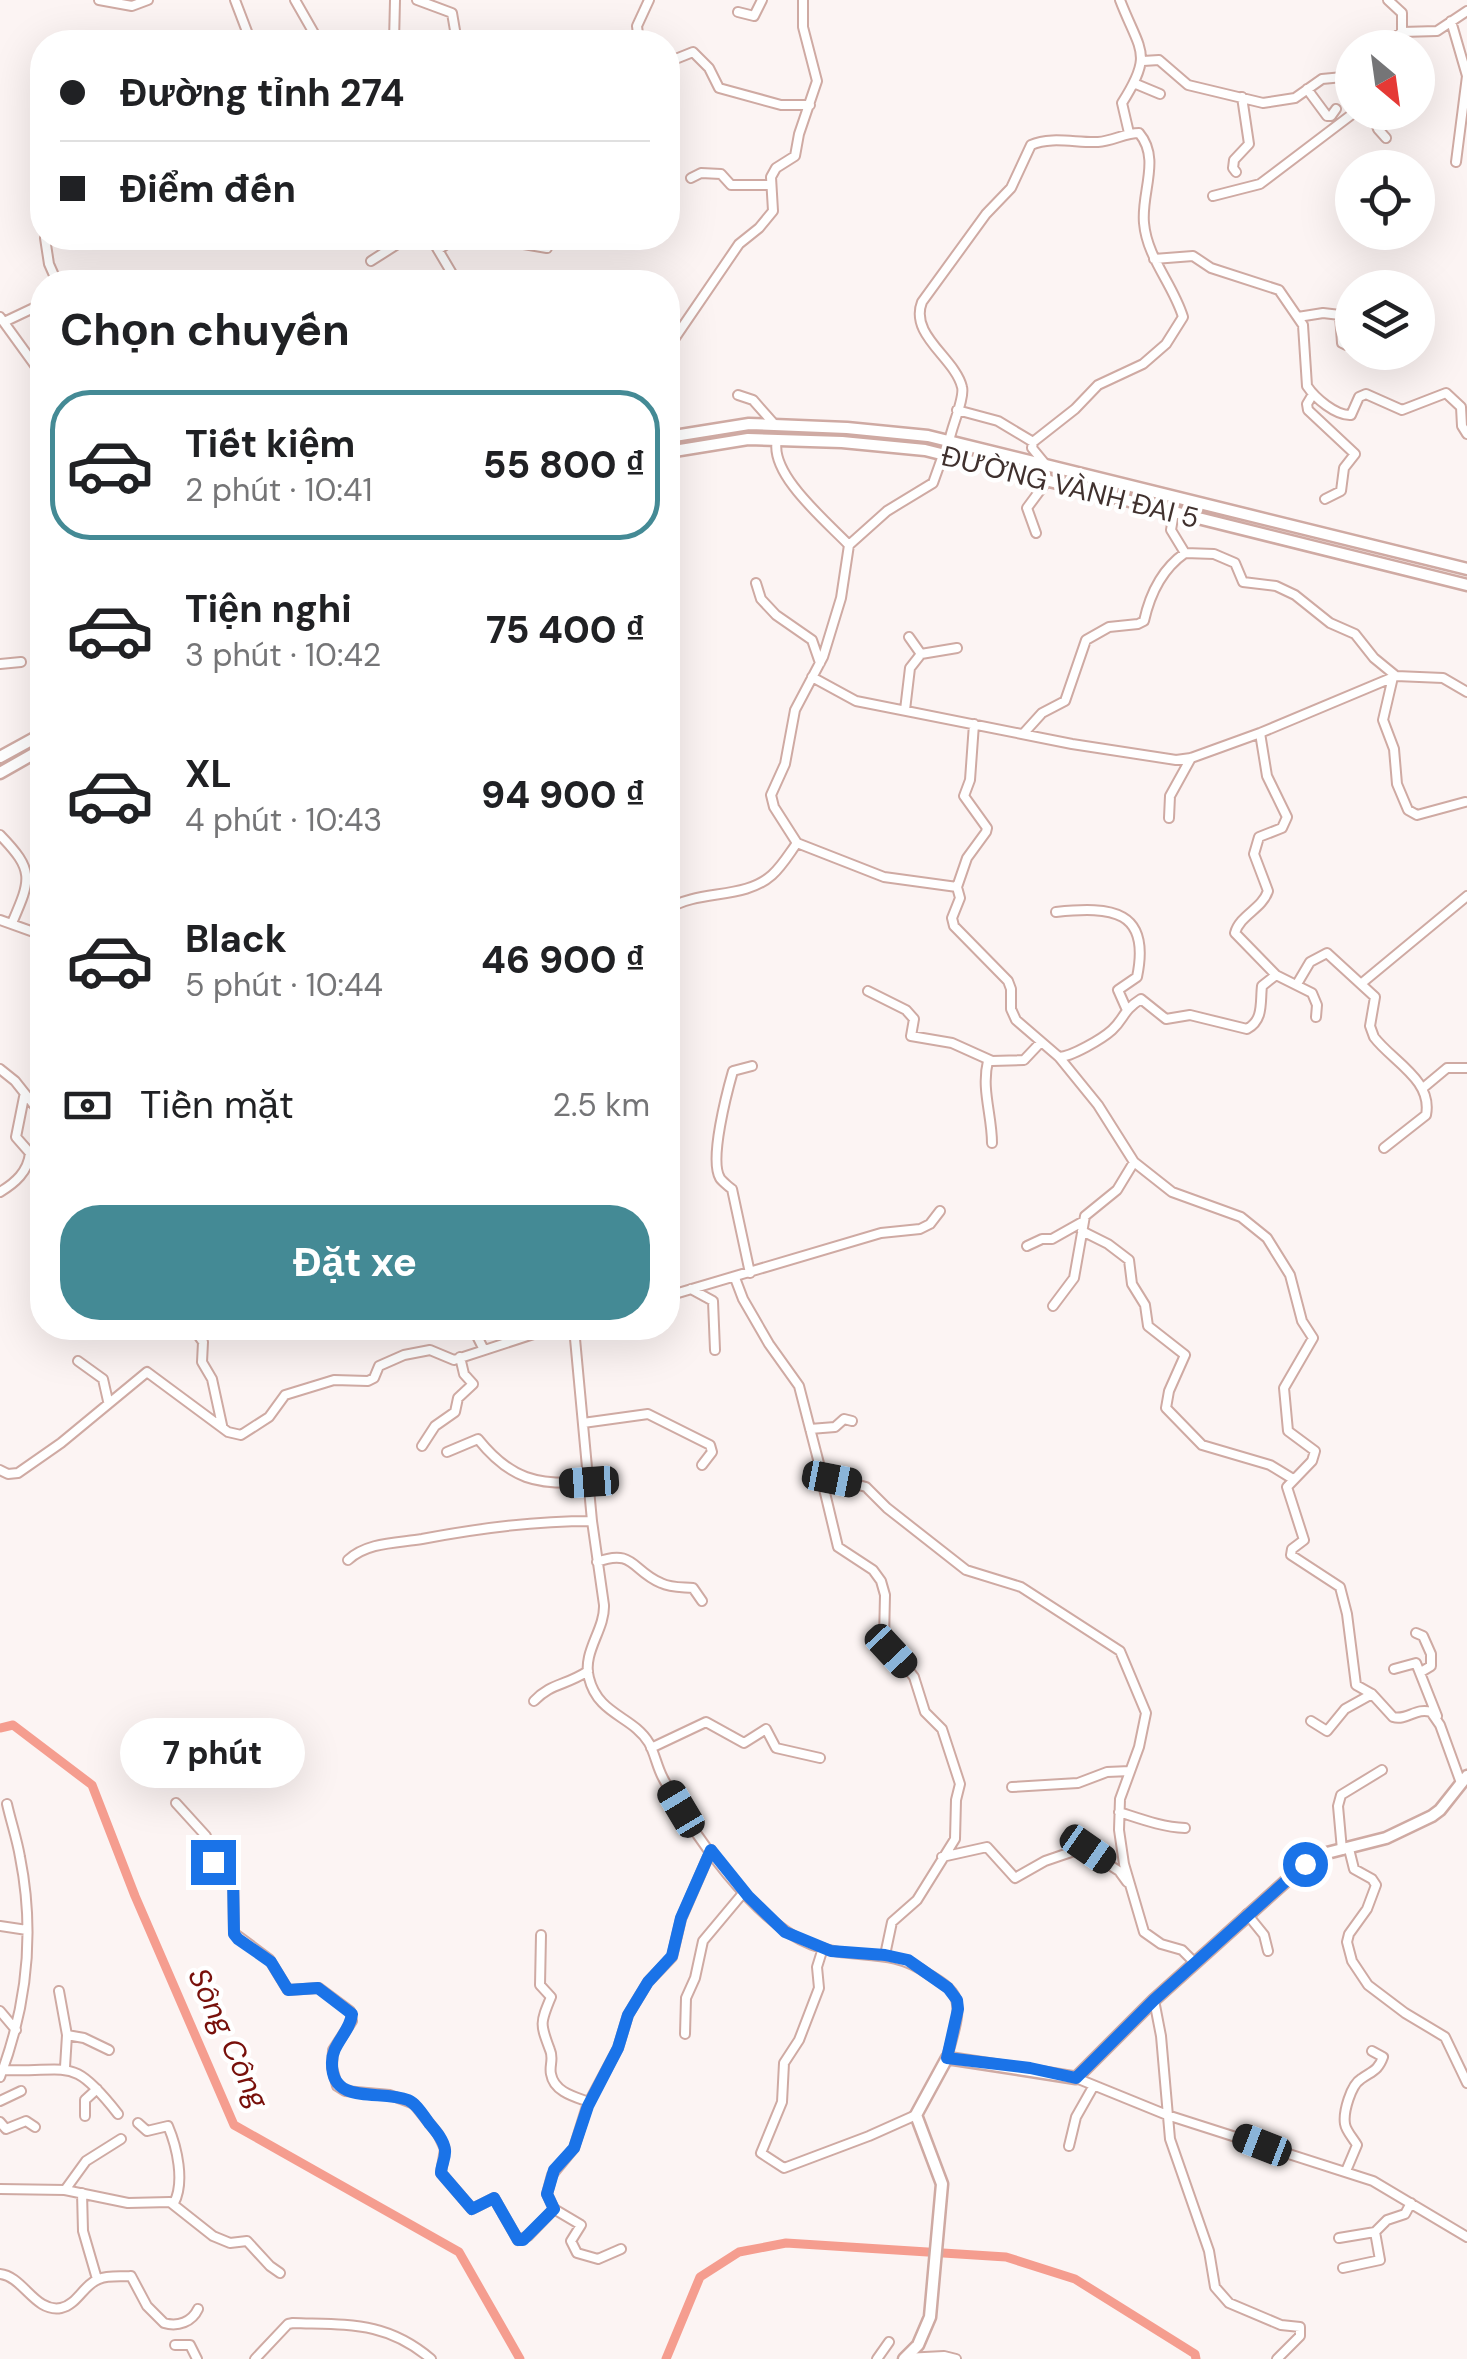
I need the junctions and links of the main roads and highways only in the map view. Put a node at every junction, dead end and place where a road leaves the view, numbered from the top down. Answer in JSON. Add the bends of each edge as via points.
{"nodes":[{"id":1,"x":680,"y":435,"type":"edge"},
{"id":2,"x":680,"y":450,"type":"edge"},
{"id":3,"x":1467,"y":569,"type":"edge"},
{"id":4,"x":1467,"y":585,"type":"edge"},
{"id":5,"x":30,"y":741,"type":"edge"},
{"id":6,"x":30,"y":756,"type":"edge"},
{"id":7,"x":0,"y":758,"type":"edge"},
{"id":8,"x":0,"y":773,"type":"edge"},
{"id":9,"x":1464,"y":1780,"type":"edge"},
{"id":10,"x":904,"y":2358,"type":"edge"}],
"edges":[{"from":1,"to":3,"type":"main road","name":"ĐƯỜNG VÀNH ĐAI 5","via":[[749,424],[949,442]]},
{"from":2,"to":4,"type":"main road","name":"ĐƯỜNG VÀNH ĐAI 5","via":[[748,439],[943,455]]},
{"from":5,"to":7,"type":"main road"},
{"from":6,"to":8,"type":"main road"},
{"from":9,"to":10,"type":"main road","via":[[1432,1816],[1386,1838],[1313,1858],[1076,2078],[947,2058],[916,2114],[940,2173],[938,2227],[926,2330]]}]}
